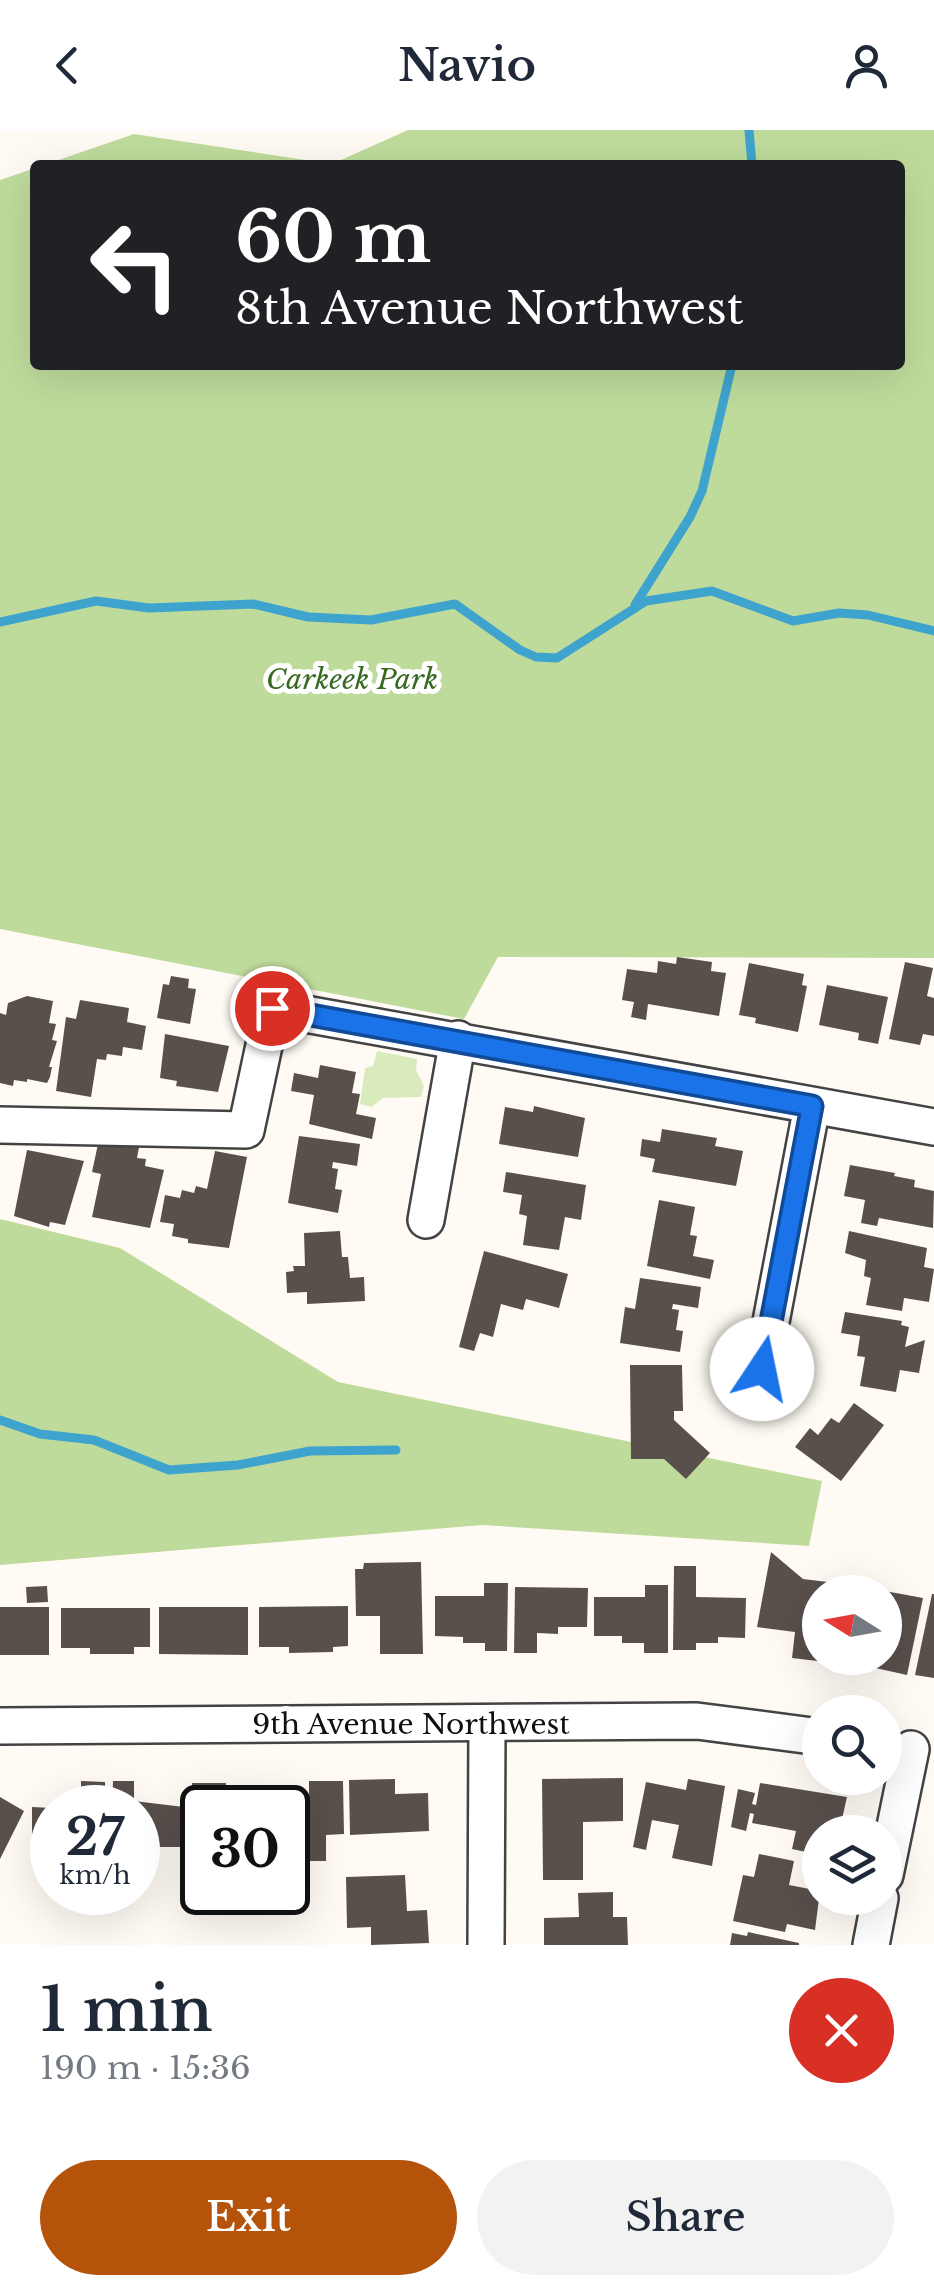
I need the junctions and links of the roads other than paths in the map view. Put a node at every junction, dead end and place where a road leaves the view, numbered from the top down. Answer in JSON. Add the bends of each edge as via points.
{"nodes":[{"id":1,"x":458,"y":1040,"type":"junction"},
{"id":2,"x":812,"y":1106,"type":"junction"},
{"id":3,"x":0,"y":1125,"type":"edge"},
{"id":4,"x":934,"y":1127,"type":"edge"},
{"id":5,"x":426,"y":1220,"type":"dead end"},
{"id":6,"x":762,"y":1369,"type":"dead end"},
{"id":7,"x":487,"y":1725,"type":"junction"},
{"id":8,"x":0,"y":1726,"type":"edge"},
{"id":9,"x":802,"y":1735,"type":"edge"},
{"id":10,"x":910,"y":1750,"type":"edge"},
{"id":11,"x":897,"y":1815,"type":"edge"},
{"id":12,"x":877,"y":1915,"type":"edge"},
{"id":13,"x":486,"y":1945,"type":"edge"},
{"id":14,"x":871,"y":1945,"type":"edge"}],
"edges":[{"from":1,"to":2,"type":"street"},
{"from":1,"to":3,"type":"street","via":[[272,1008],[246,1130]]},
{"from":1,"to":5,"type":"street"},
{"from":2,"to":4,"type":"street"},
{"from":2,"to":6,"type":"street"},
{"from":7,"to":8,"type":"street","name":"9th Avenue Northwest"},
{"from":7,"to":9,"type":"street","name":"9th Avenue Northwest","via":[[697,1722]]},
{"from":7,"to":13,"type":"street"},
{"from":10,"to":11,"type":"street"},
{"from":12,"to":14,"type":"street"}]}
